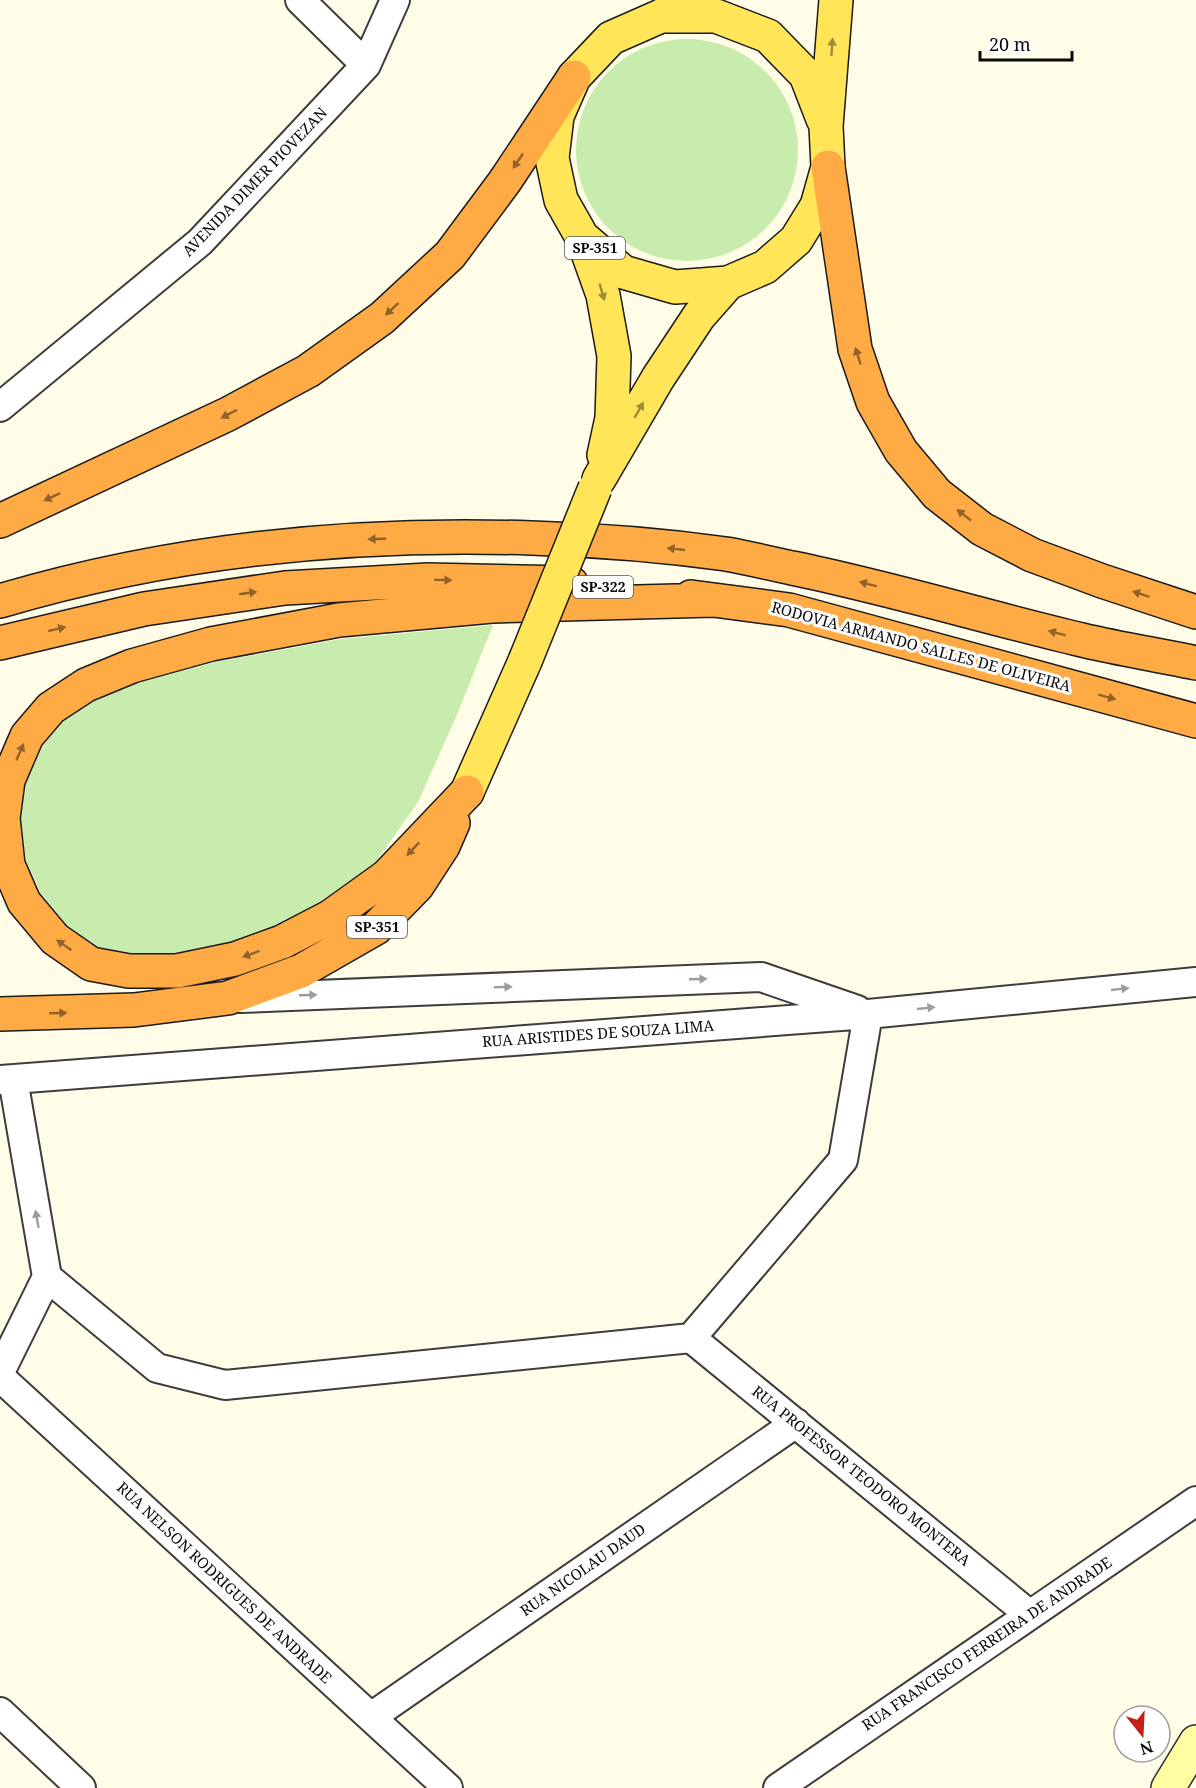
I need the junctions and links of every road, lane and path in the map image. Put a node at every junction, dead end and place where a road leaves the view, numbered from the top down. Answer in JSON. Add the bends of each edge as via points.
{"nodes":[{"id":1,"x":300,"y":0,"type":"edge"},
{"id":2,"x":394,"y":0,"type":"edge"},
{"id":3,"x":690,"y":0,"type":"edge"},
{"id":4,"x":836,"y":0,"type":"edge"},
{"id":5,"x":661,"y":16,"type":"junction"},
{"id":6,"x":366,"y":65,"type":"junction"},
{"id":7,"x":574,"y":77,"type":"junction"},
{"id":8,"x":826,"y":126,"type":"junction"},
{"id":9,"x":828,"y":167,"type":"junction"},
{"id":10,"x":582,"y":237,"type":"junction"},
{"id":11,"x":728,"y":283,"type":"junction"},
{"id":12,"x":0,"y":407,"type":"edge"},
{"id":13,"x":597,"y":483,"type":"junction"},
{"id":14,"x":0,"y":521,"type":"edge"},
{"id":15,"x":713,"y":600,"type":"junction"},
{"id":16,"x":0,"y":601,"type":"edge"},
{"id":17,"x":1196,"y":612,"type":"edge"},
{"id":18,"x":0,"y":643,"type":"edge"},
{"id":19,"x":1196,"y":663,"type":"edge"},
{"id":20,"x":1196,"y":721,"type":"edge"},
{"id":21,"x":467,"y":792,"type":"junction"},
{"id":22,"x":1196,"y":982,"type":"edge"},
{"id":23,"x":228,"y":998,"type":"junction"},
{"id":24,"x":0,"y":1014,"type":"edge"},
{"id":25,"x":868,"y":1014,"type":"junction"},
{"id":26,"x":6,"y":1080,"type":"edge"},
{"id":27,"x":47,"y":1277,"type":"junction"},
{"id":28,"x":691,"y":1338,"type":"junction"},
{"id":29,"x":0,"y":1372,"type":"edge"},
{"id":30,"x":0,"y":1377,"type":"edge"},
{"id":31,"x":796,"y":1423,"type":"junction"},
{"id":32,"x":1196,"y":1501,"type":"edge"},
{"id":33,"x":1030,"y":1615,"type":"junction"},
{"id":34,"x":0,"y":1712,"type":"edge"},
{"id":35,"x":370,"y":1717,"type":"junction"},
{"id":36,"x":1196,"y":1742,"type":"edge"},
{"id":37,"x":81,"y":1788,"type":"edge"},
{"id":38,"x":448,"y":1788,"type":"edge"},
{"id":39,"x":778,"y":1788,"type":"edge"},
{"id":40,"x":1168,"y":1788,"type":"edge"}],
"edges":[{"from":1,"to":6,"type":"street"},
{"from":2,"to":6,"type":"street","name":"AVENIDA DIMER PIOVEZAN"},
{"from":3,"to":5,"type":"main road","number":"SP-351"},
{"from":8,"to":4,"type":"main road","number":"SP-351","one_way":true},
{"from":5,"to":7,"type":"main road","number":"SP-351","via":[[611,38]]},
{"from":5,"to":8,"type":"main road","number":"SP-351","via":[[716,15],[768,36],[806,75]]},
{"from":6,"to":12,"type":"street","name":"AVENIDA DIMER PIOVEZAN","via":[[200,243]]},
{"from":7,"to":10,"type":"main road","number":"SP-351","via":[[557,116],[552,158],[561,200]]},
{"from":7,"to":14,"type":"highway","one_way":true,"via":[[450,255],[382,318],[308,371],[228,414]]},
{"from":8,"to":9,"type":"main road","number":"SP-351"},
{"from":9,"to":11,"type":"main road","number":"SP-351","via":[[817,206],[795,240],[765,267]]},
{"from":17,"to":9,"type":"highway","one_way":true,"via":[[1032,555],[982,529],[937,494],[901,451],[873,402],[855,349]]},
{"from":10,"to":11,"type":"main road","number":"SP-351","via":[[623,272],[675,287]]},
{"from":10,"to":13,"type":"main road","number":"SP-351","one_way":true,"via":[[603,295],[614,356],[612,418]]},
{"from":13,"to":11,"type":"main road","number":"SP-351","one_way":true,"via":[[658,378],[699,316]]},
{"from":13,"to":21,"type":"main road","number":"SP-351","bridge":true},
{"from":18,"to":15,"type":"highway","name":"RODOVIA ARMANDO SALLES DE OLIVEIRA","number":"SP-322","one_way":true,"via":[[144,609],[285,588],[428,580],[571,583]]},
{"from":15,"to":20,"type":"highway","name":"RODOVIA ARMANDO SALLES DE OLIVEIRA","number":"SP-322","one_way":true,"via":[[789,610]]},
{"from":21,"to":15,"type":"highway","one_way":true,"via":[[387,876],[330,917],[235,960],[177,972],[129,971],[91,964],[55,939],[20,893],[8,864],[3,818],[8,780],[17,758],[27,736],[51,708],[86,685],[150,660],[211,644],[339,620],[492,606]]},
{"from":19,"to":16,"type":"highway","one_way":true,"via":[[727,554],[606,541],[463,536],[344,540],[240,550],[53,585]]},
{"from":21,"to":23,"type":"highway","number":"SP-351","via":[[443,846],[417,886],[376,928],[301,971]]},
{"from":25,"to":22,"type":"street","name":"RUA ARISTIDES DE SOUZA LIMA","one_way":true},
{"from":24,"to":23,"type":"highway","number":"SP-351","one_way":true,"via":[[134,1010]]},
{"from":23,"to":25,"type":"street","one_way":true,"via":[[761,977]]},
{"from":25,"to":26,"type":"street","name":"RUA ARISTIDES DE SOUZA LIMA"},
{"from":25,"to":28,"type":"street","via":[[843,1160]]},
{"from":27,"to":26,"type":"street","one_way":true},
{"from":27,"to":28,"type":"street","via":[[157,1368],[225,1384]]},
{"from":27,"to":29,"type":"street"},
{"from":28,"to":31,"type":"street","name":"RUA PROFESSOR TEODORO MONTERA"},
{"from":30,"to":35,"type":"street","name":"RUA NELSON RODRIGUES DE ANDRADE"},
{"from":31,"to":33,"type":"street","name":"RUA PROFESSOR TEODORO MONTERA"},
{"from":31,"to":35,"type":"street","name":"RUA NICOLAU DAUD"},
{"from":32,"to":33,"type":"street","name":"RUA FRANCISCO FERREIRA DE ANDRADE"},
{"from":33,"to":39,"type":"street","name":"RUA FRANCISCO FERREIRA DE ANDRADE"},
{"from":34,"to":37,"type":"street"},
{"from":35,"to":38,"type":"street","name":"RUA NELSON RODRIGUES DE ANDRADE"},
{"from":36,"to":40,"type":"street"}]}
